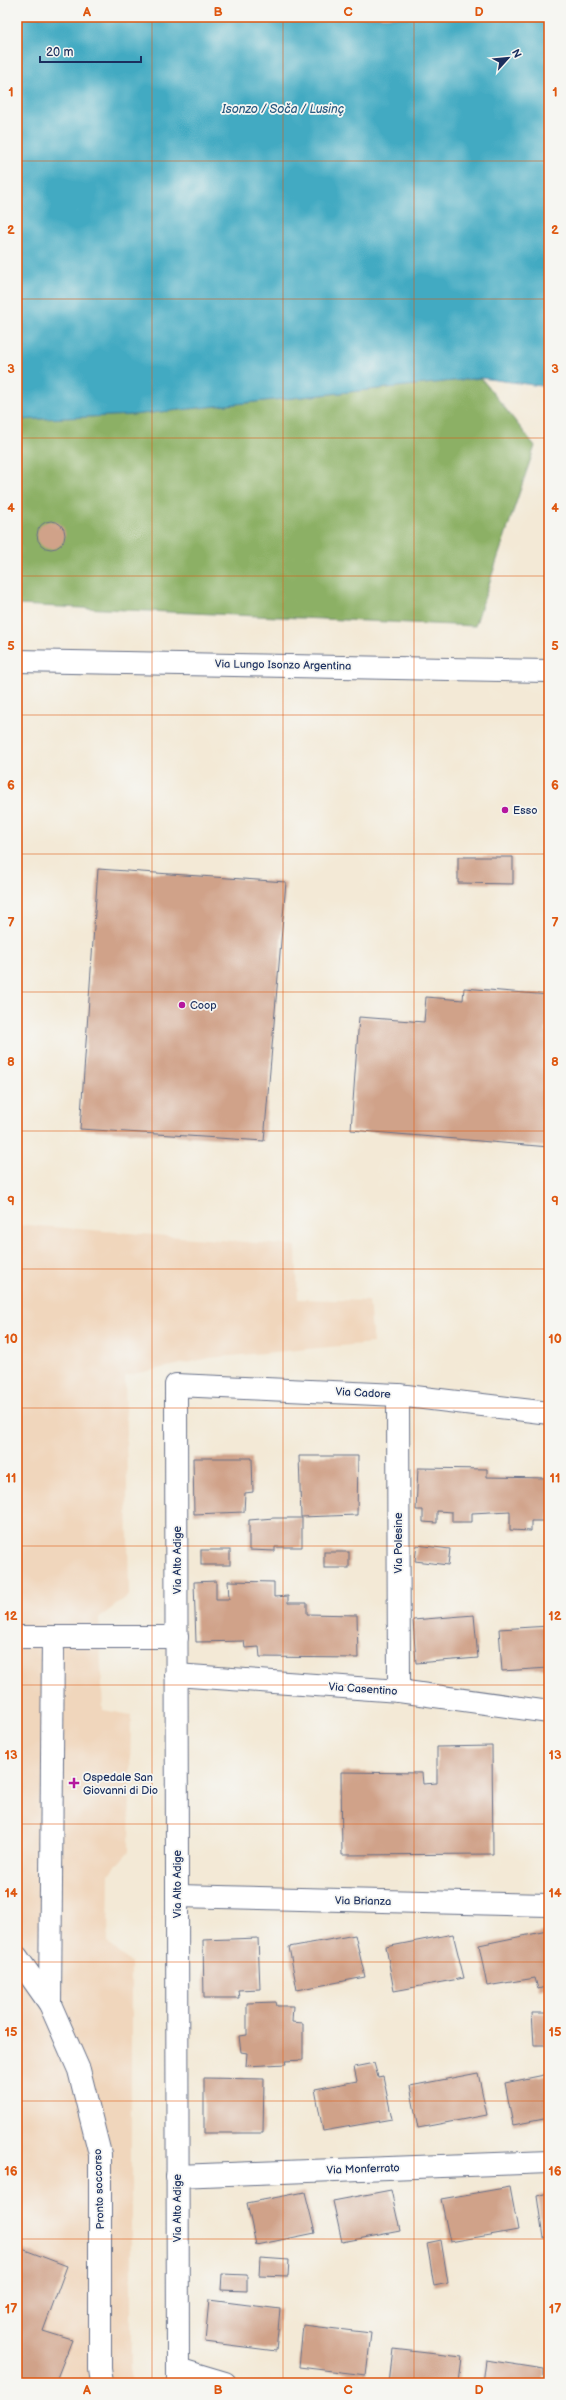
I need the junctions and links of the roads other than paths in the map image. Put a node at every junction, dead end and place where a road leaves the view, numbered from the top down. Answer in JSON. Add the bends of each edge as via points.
{"nodes":[{"id":1,"x":17,"y":661,"type":"edge"},
{"id":2,"x":549,"y":671,"type":"edge"},
{"id":3,"x":176,"y":1385,"type":"joint"},
{"id":4,"x":398,"y":1395,"type":"junction"},
{"id":5,"x":549,"y":1413,"type":"edge"},
{"id":6,"x":17,"y":1637,"type":"edge"},
{"id":7,"x":53,"y":1637,"type":"junction"},
{"id":8,"x":177,"y":1637,"type":"junction"},
{"id":9,"x":176,"y":1676,"type":"junction"},
{"id":10,"x":399,"y":1691,"type":"junction"},
{"id":11,"x":549,"y":1712,"type":"edge"},
{"id":12,"x":549,"y":1716,"type":"edge"},
{"id":13,"x":177,"y":1896,"type":"junction"},
{"id":14,"x":549,"y":1905,"type":"edge"},
{"id":15,"x":17,"y":1957,"type":"edge"},
{"id":16,"x":17,"y":1981,"type":"edge"},
{"id":17,"x":50,"y":2004,"type":"junction"},
{"id":18,"x":549,"y":2162,"type":"edge"},
{"id":19,"x":177,"y":2176,"type":"junction"},
{"id":20,"x":178,"y":2376,"type":"edge"},
{"id":21,"x":102,"y":2383,"type":"edge"},
{"id":22,"x":225,"y":2383,"type":"edge"}],
"edges":[{"from":1,"to":2,"type":"street","name":"Via Lungo Isonzo Argentina"},
{"from":3,"to":4,"type":"street","name":"Via Cadore"},
{"from":3,"to":8,"type":"street","name":"Via Alto Adige"},
{"from":4,"to":5,"type":"street","name":"Via Cadore"},
{"from":4,"to":10,"type":"street","name":"Via Polesine"},
{"from":6,"to":7,"type":"street"},
{"from":7,"to":8,"type":"street"},
{"from":7,"to":17,"type":"street"},
{"from":8,"to":9,"type":"street","name":"Via Alto Adige"},
{"from":9,"to":10,"type":"street","name":"Via Casentino"},
{"from":9,"to":13,"type":"street","name":"Via Alto Adige"},
{"from":10,"to":11,"type":"street","name":"Via Casentino"},
{"from":11,"to":12,"type":"street"},
{"from":13,"to":14,"type":"street","name":"Via Brianza"},
{"from":13,"to":19,"type":"street","name":"Via Alto Adige"},
{"from":15,"to":17,"type":"street","name":"Pronto soccorso"},
{"from":16,"to":17,"type":"street"},
{"from":17,"to":21,"type":"street","name":"Pronto soccorso","via":[[79,2070],[100,2154]]},
{"from":18,"to":19,"type":"street","name":"Via Monferrato"},
{"from":19,"to":20,"type":"street","name":"Via Alto Adige"},
{"from":20,"to":22,"type":"street"}]}
